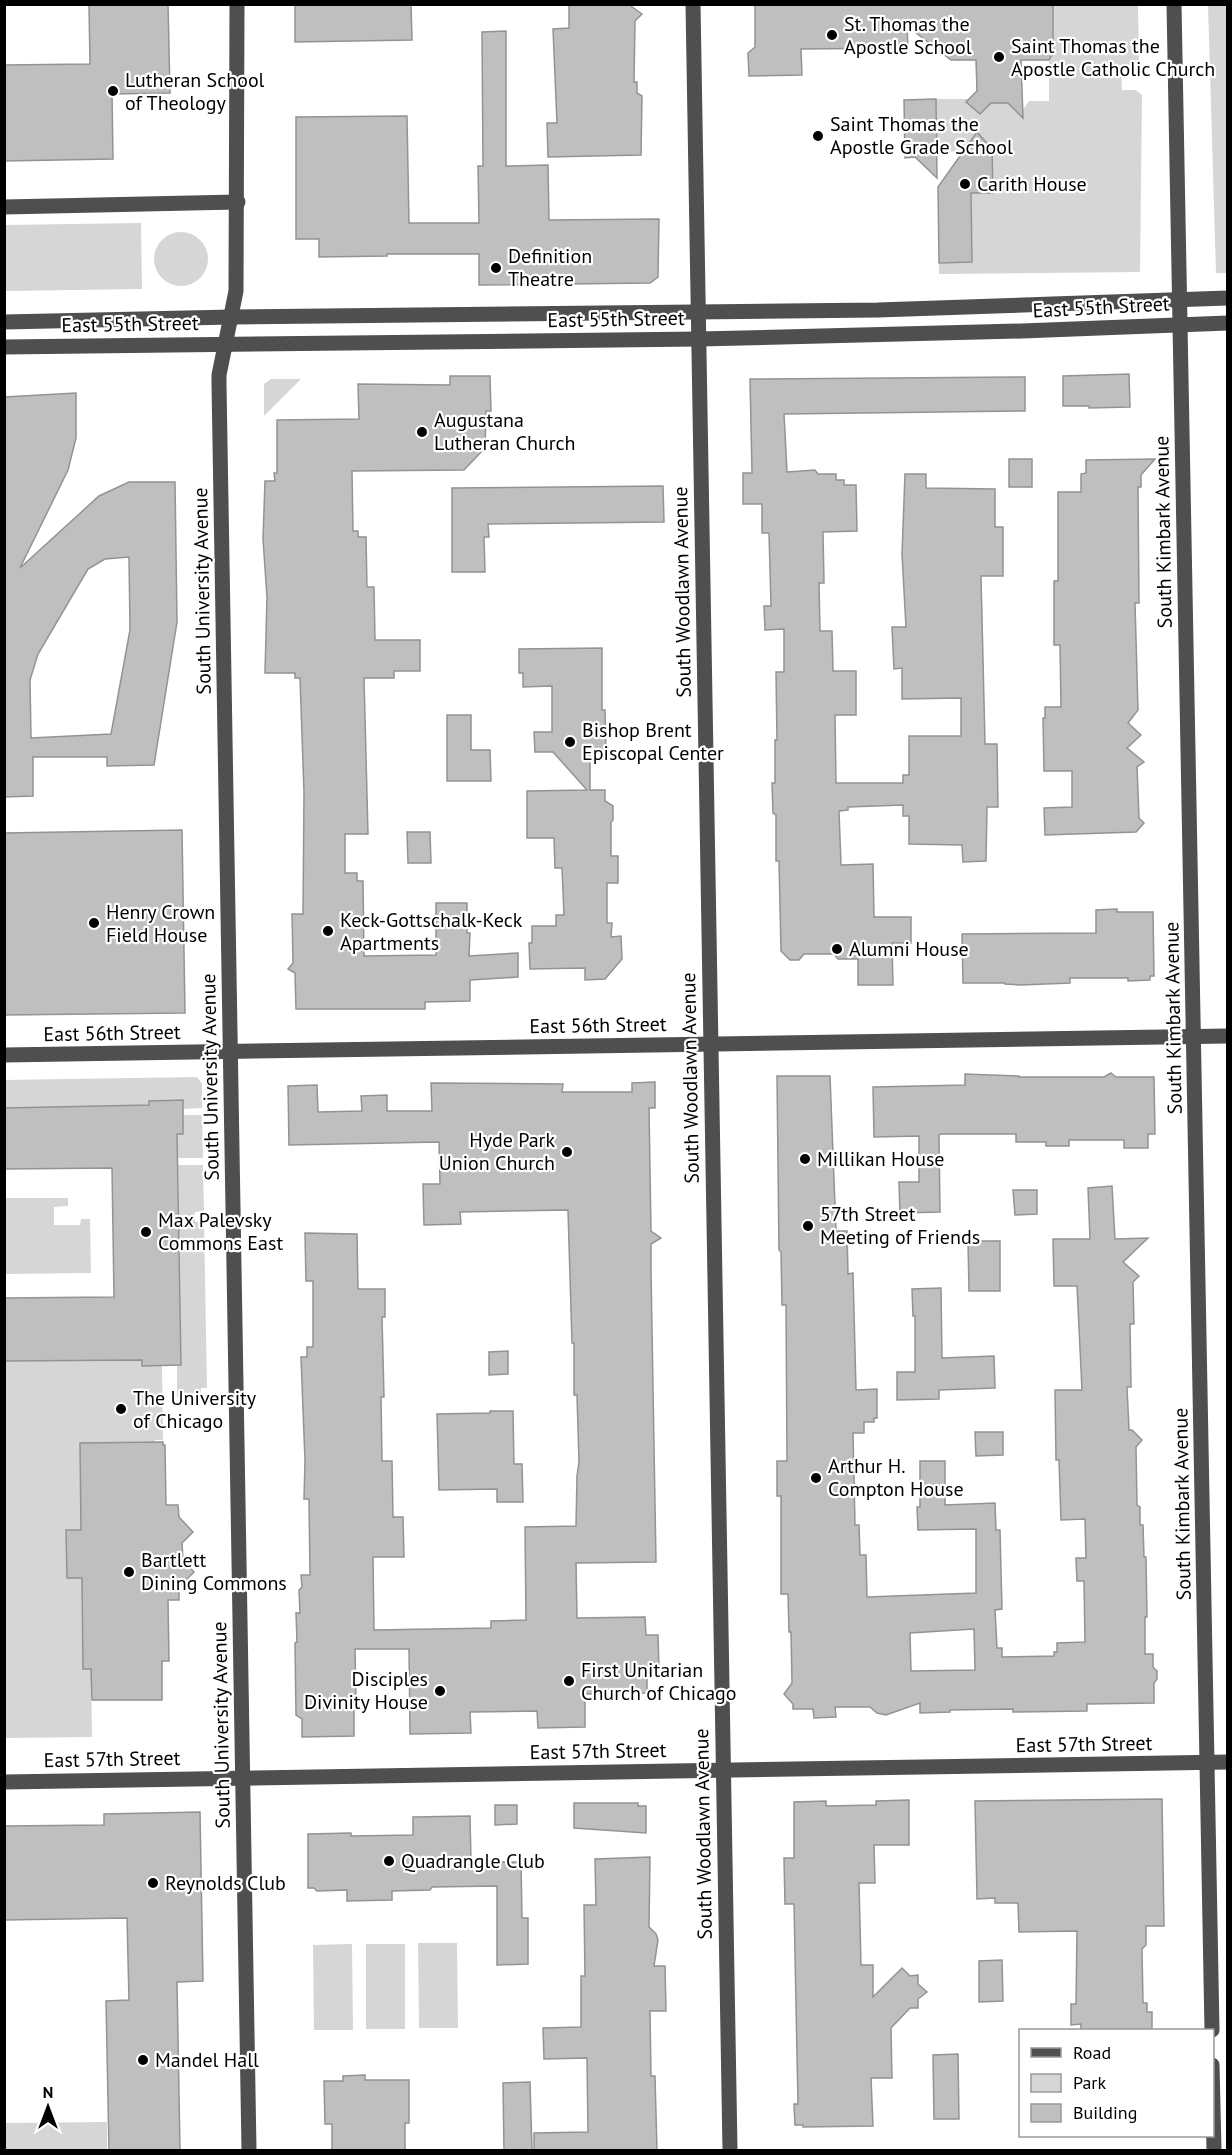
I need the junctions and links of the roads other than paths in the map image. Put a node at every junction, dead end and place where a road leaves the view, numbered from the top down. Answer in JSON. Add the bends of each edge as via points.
{"nodes":[{"id":1,"x":237,"y":4,"type":"edge"},
{"id":2,"x":693,"y":4,"type":"edge"},
{"id":3,"x":1174,"y":4,"type":"edge"},
{"id":4,"x":238,"y":202,"type":"junction"},
{"id":5,"x":4,"y":207,"type":"edge"},
{"id":6,"x":1180,"y":298,"type":"junction"},
{"id":7,"x":1227,"y":298,"type":"edge"},
{"id":8,"x":698,"y":312,"type":"junction"},
{"id":9,"x":232,"y":317,"type":"junction"},
{"id":10,"x":4,"y":322,"type":"edge"},
{"id":11,"x":1227,"y":323,"type":"edge"},
{"id":12,"x":1181,"y":324,"type":"junction"},
{"id":13,"x":699,"y":339,"type":"junction"},
{"id":14,"x":227,"y":344,"type":"junction"},
{"id":15,"x":4,"y":347,"type":"edge"},
{"id":16,"x":1227,"y":1036,"type":"edge"},
{"id":17,"x":1194,"y":1037,"type":"junction"},
{"id":18,"x":711,"y":1044,"type":"junction"},
{"id":19,"x":231,"y":1052,"type":"junction"},
{"id":20,"x":4,"y":1055,"type":"edge"},
{"id":21,"x":1207,"y":1762,"type":"junction"},
{"id":22,"x":1227,"y":1762,"type":"edge"},
{"id":23,"x":723,"y":1770,"type":"junction"},
{"id":24,"x":243,"y":1778,"type":"junction"},
{"id":25,"x":4,"y":1782,"type":"edge"},
{"id":26,"x":1212,"y":2029,"type":"edge"},
{"id":27,"x":249,"y":2151,"type":"edge"},
{"id":28,"x":730,"y":2151,"type":"edge"}],
"edges":[{"from":1,"to":4,"type":"street","name":"South University Avenue"},
{"from":2,"to":8,"type":"street","name":"South Woodlawn Avenue"},
{"from":3,"to":6,"type":"street","name":"South Kimbark Avenue"},
{"from":4,"to":5,"type":"street"},
{"from":4,"to":9,"type":"street","name":"South University Avenue"},
{"from":6,"to":7,"type":"street","name":"East 55th Street"},
{"from":6,"to":8,"type":"street","name":"East 55th Street","via":[[878,310]]},
{"from":6,"to":12,"type":"street","name":"South Kimbark Avenue"},
{"from":8,"to":9,"type":"street","name":"East 55th Street"},
{"from":8,"to":13,"type":"street","name":"South Woodlawn Avenue"},
{"from":9,"to":10,"type":"street","name":"East 55th Street"},
{"from":9,"to":14,"type":"street","name":"South University Avenue"},
{"from":11,"to":12,"type":"street","name":"East 55th Street"},
{"from":12,"to":13,"type":"street","name":"East 55th Street"},
{"from":12,"to":17,"type":"street","name":"South Kimbark Avenue"},
{"from":13,"to":14,"type":"street","name":"East 55th Street"},
{"from":13,"to":18,"type":"street","name":"South Woodlawn Avenue"},
{"from":14,"to":15,"type":"street","name":"East 55th Street"},
{"from":14,"to":19,"type":"street","name":"South University Avenue","via":[[219,384]]},
{"from":16,"to":17,"type":"street","name":"East 56th Street"},
{"from":17,"to":18,"type":"street","name":"East 56th Street"},
{"from":17,"to":21,"type":"street","name":"South Kimbark Avenue"},
{"from":18,"to":19,"type":"street","name":"East 56th Street"},
{"from":18,"to":23,"type":"street","name":"South Woodlawn Avenue"},
{"from":19,"to":20,"type":"street","name":"East 56th Street"},
{"from":19,"to":24,"type":"street","name":"South University Avenue"},
{"from":21,"to":22,"type":"street","name":"East 57th Street"},
{"from":21,"to":23,"type":"street","name":"East 57th Street"},
{"from":21,"to":26,"type":"street","name":"South Kimbark Avenue"},
{"from":23,"to":24,"type":"street","name":"East 57th Street"},
{"from":23,"to":28,"type":"street","name":"South Woodlawn Avenue"},
{"from":24,"to":25,"type":"street","name":"East 57th Street"},
{"from":24,"to":27,"type":"street","name":"South University Avenue"}]}
